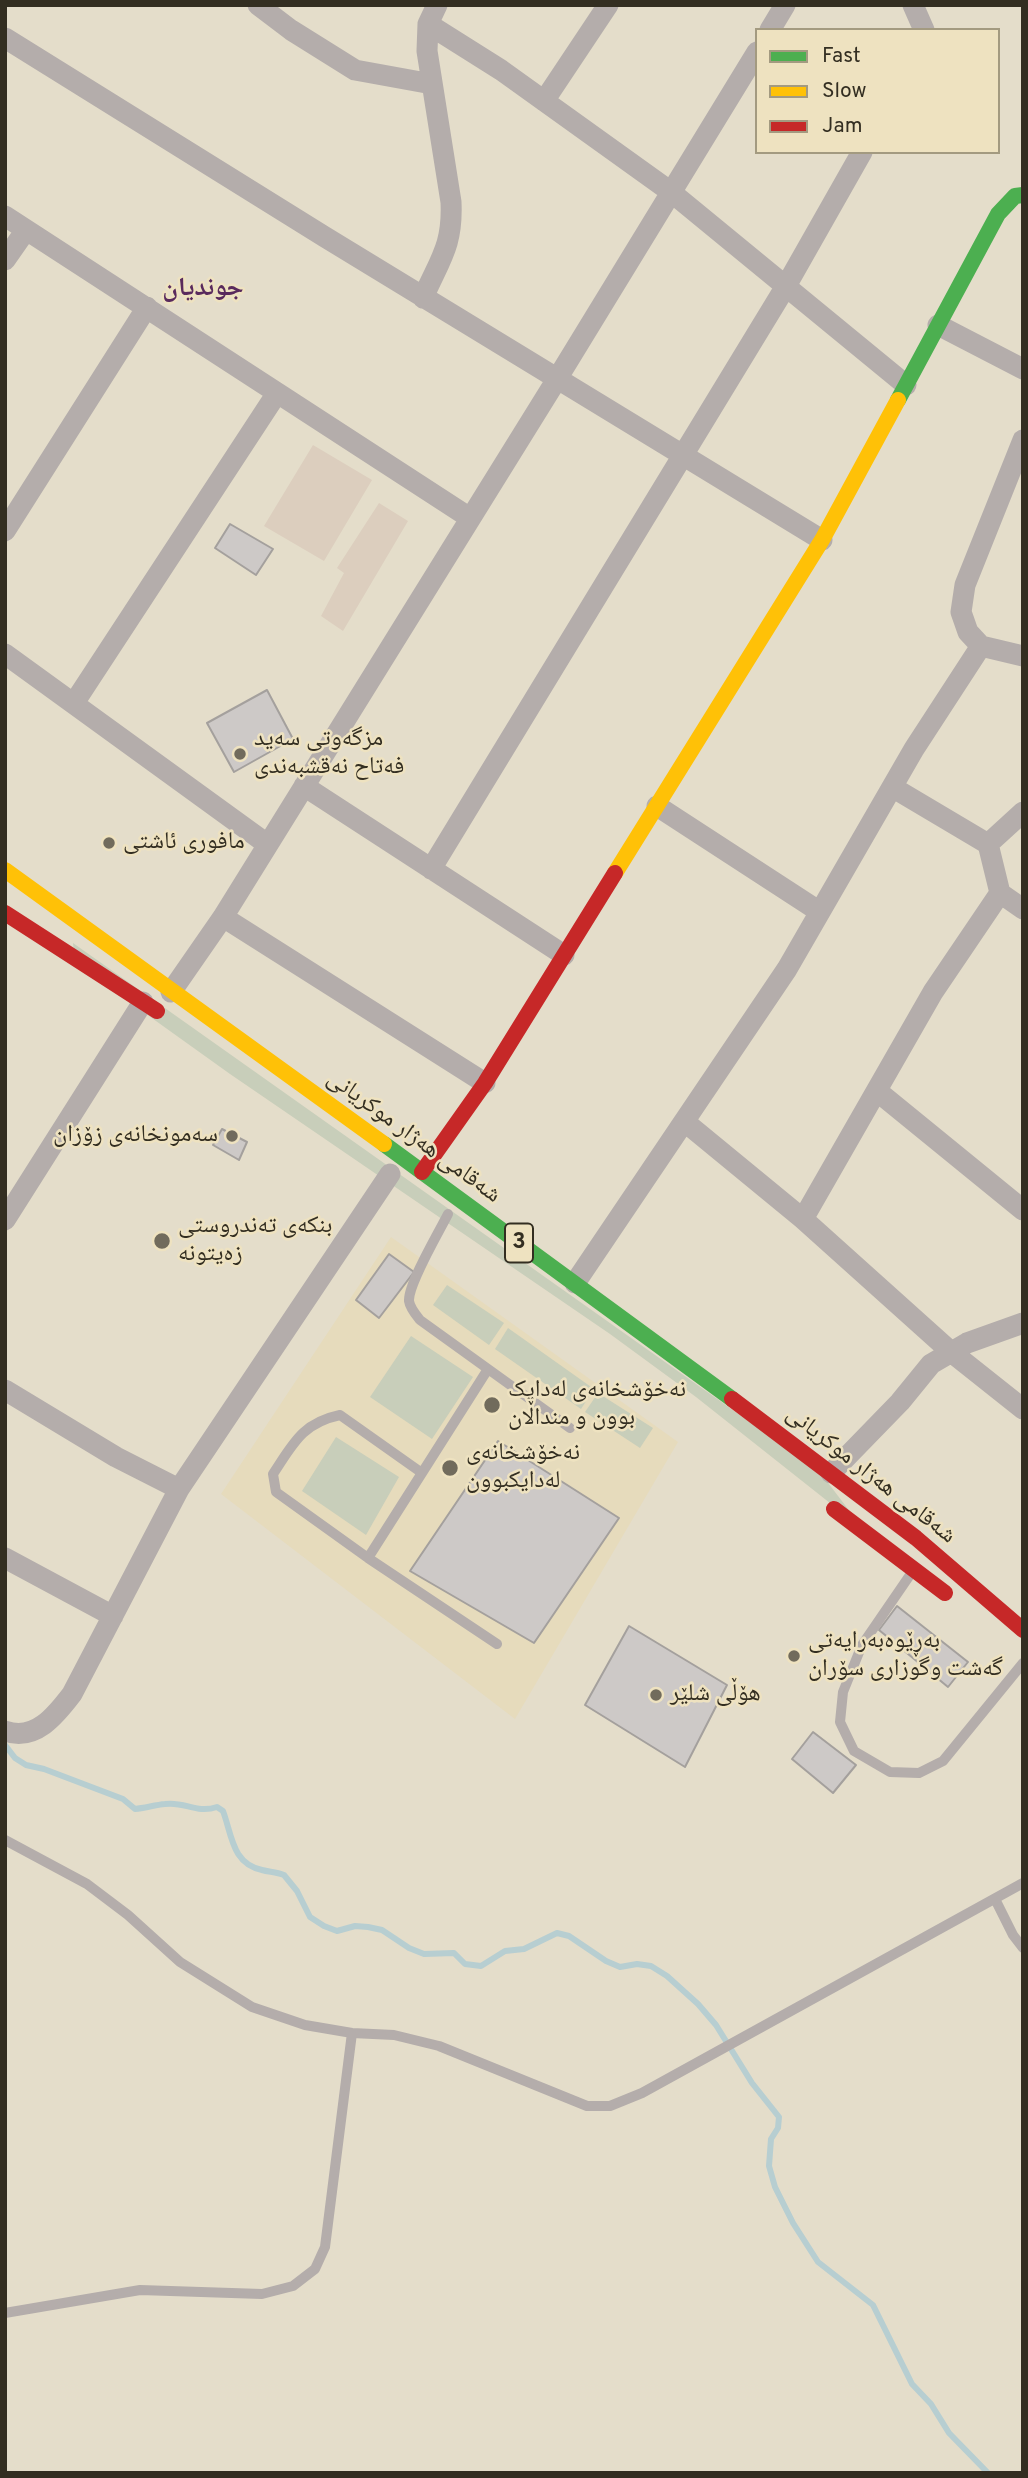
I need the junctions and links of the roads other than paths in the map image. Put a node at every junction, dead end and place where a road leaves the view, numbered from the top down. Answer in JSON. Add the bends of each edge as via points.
{"nodes":[{"id":1,"x":258,"y":5,"type":"edge"},
{"id":2,"x":608,"y":5,"type":"edge"},
{"id":3,"x":785,"y":5,"type":"edge"},
{"id":4,"x":913,"y":5,"type":"edge"},
{"id":5,"x":432,"y":15,"type":"edge"},
{"id":6,"x":771,"y":28,"type":"edge"},
{"id":7,"x":923,"y":28,"type":"edge"},
{"id":8,"x":5,"y":38,"type":"edge"},
{"id":9,"x":755,"y":55,"type":"edge"},
{"id":10,"x":432,"y":84,"type":"junction"},
{"id":11,"x":544,"y":101,"type":"junction"},
{"id":12,"x":861,"y":154,"type":"edge"},
{"id":13,"x":671,"y":192,"type":"junction"},
{"id":14,"x":1023,"y":195,"type":"edge"},
{"id":15,"x":5,"y":216,"type":"edge"},
{"id":16,"x":26,"y":230,"type":"junction"},
{"id":17,"x":5,"y":260,"type":"edge"},
{"id":18,"x":786,"y":286,"type":"junction"},
{"id":19,"x":423,"y":298,"type":"junction"},
{"id":20,"x":147,"y":307,"type":"junction"},
{"id":21,"x":938,"y":325,"type":"junction"},
{"id":22,"x":1023,"y":369,"type":"edge"},
{"id":23,"x":557,"y":379,"type":"junction"},
{"id":24,"x":906,"y":385,"type":"junction"},
{"id":25,"x":277,"y":393,"type":"junction"},
{"id":26,"x":1023,"y":440,"type":"edge"},
{"id":27,"x":682,"y":456,"type":"junction"},
{"id":28,"x":470,"y":518,"type":"junction"},
{"id":29,"x":5,"y":531,"type":"edge"},
{"id":30,"x":822,"y":540,"type":"junction"},
{"id":31,"x":981,"y":646,"type":"junction"},
{"id":32,"x":5,"y":654,"type":"edge"},
{"id":33,"x":1023,"y":656,"type":"edge"},
{"id":34,"x":74,"y":704,"type":"junction"},
{"id":35,"x":304,"y":786,"type":"junction"},
{"id":36,"x":892,"y":787,"type":"junction"},
{"id":37,"x":657,"y":806,"type":"junction"},
{"id":38,"x":1023,"y":812,"type":"edge"},
{"id":39,"x":267,"y":844,"type":"junction"},
{"id":40,"x":988,"y":844,"type":"junction"},
{"id":41,"x":432,"y":869,"type":"junction"},
{"id":42,"x":5,"y":870,"type":"edge"},
{"id":43,"x":1000,"y":893,"type":"junction"},
{"id":44,"x":51,"y":904,"type":"junction"},
{"id":45,"x":1023,"y":909,"type":"edge"},
{"id":46,"x":820,"y":912,"type":"junction"},
{"id":47,"x":5,"y":913,"type":"edge"},
{"id":48,"x":223,"y":917,"type":"junction"},
{"id":49,"x":34,"y":933,"type":"junction"},
{"id":50,"x":564,"y":956,"type":"junction"},
{"id":51,"x":171,"y":992,"type":"junction"},
{"id":52,"x":143,"y":1002,"type":"junction"},
{"id":53,"x":166,"y":1018,"type":"dead end"},
{"id":54,"x":485,"y":1083,"type":"junction"},
{"id":55,"x":877,"y":1091,"type":"junction"},
{"id":56,"x":685,"y":1122,"type":"junction"},
{"id":57,"x":422,"y":1172,"type":"junction"},
{"id":58,"x":389,"y":1174,"type":"dead end"},
{"id":59,"x":1023,"y":1210,"type":"edge"},
{"id":60,"x":448,"y":1214,"type":"dead end"},
{"id":61,"x":803,"y":1219,"type":"junction"},
{"id":62,"x":5,"y":1220,"type":"edge"},
{"id":63,"x":531,"y":1272,"type":"dead end"},
{"id":64,"x":575,"y":1283,"type":"junction"},
{"id":65,"x":552,"y":1287,"type":"dead end"},
{"id":66,"x":1023,"y":1323,"type":"edge"},
{"id":67,"x":950,"y":1351,"type":"junction"},
{"id":68,"x":488,"y":1369,"type":"junction"},
{"id":69,"x":5,"y":1390,"type":"edge"},
{"id":70,"x":1023,"y":1409,"type":"edge"},
{"id":71,"x":570,"y":1428,"type":"dead end"},
{"id":72,"x":422,"y":1473,"type":"junction"},
{"id":73,"x":831,"y":1474,"type":"junction"},
{"id":74,"x":179,"y":1489,"type":"junction"},
{"id":75,"x":826,"y":1502,"type":"dead end"},
{"id":76,"x":368,"y":1558,"type":"junction"},
{"id":77,"x":5,"y":1559,"type":"edge"},
{"id":78,"x":914,"y":1570,"type":"junction"},
{"id":79,"x":957,"y":1602,"type":"dead end"},
{"id":80,"x":113,"y":1616,"type":"junction"},
{"id":81,"x":1023,"y":1630,"type":"edge"},
{"id":82,"x":498,"y":1644,"type":"dead end"},
{"id":83,"x":1023,"y":1663,"type":"edge"},
{"id":84,"x":5,"y":1731,"type":"edge"},
{"id":85,"x":5,"y":1840,"type":"edge"},
{"id":86,"x":1023,"y":1883,"type":"edge"},
{"id":87,"x":995,"y":1899,"type":"junction"},
{"id":88,"x":1023,"y":1948,"type":"edge"},
{"id":89,"x":352,"y":2033,"type":"junction"},
{"id":90,"x":5,"y":2313,"type":"edge"}],
"edges":[{"from":1,"to":10,"type":"street","via":[[355,70]]},
{"from":2,"to":11,"type":"street"},
{"from":3,"to":6,"type":"street"},
{"from":4,"to":7,"type":"street"},
{"from":5,"to":10,"type":"street","via":[[427,51]]},
{"from":5,"to":11,"type":"street"},
{"from":8,"to":19,"type":"street"},
{"from":9,"to":13,"type":"street"},
{"from":10,"to":19,"type":"street","via":[[452,227]]},
{"from":11,"to":13,"type":"street"},
{"from":12,"to":18,"type":"street"},
{"from":13,"to":18,"type":"street"},
{"from":13,"to":23,"type":"street"},
{"from":14,"to":21,"type":"main road","via":[[1015,196],[998,214]]},
{"from":15,"to":16,"type":"street"},
{"from":16,"to":17,"type":"street"},
{"from":16,"to":20,"type":"street"},
{"from":18,"to":24,"type":"street"},
{"from":18,"to":27,"type":"street"},
{"from":19,"to":23,"type":"street"},
{"from":20,"to":25,"type":"street"},
{"from":20,"to":29,"type":"street"},
{"from":21,"to":22,"type":"street"},
{"from":21,"to":24,"type":"main road"},
{"from":23,"to":27,"type":"street"},
{"from":23,"to":28,"type":"street"},
{"from":24,"to":30,"type":"main road"},
{"from":25,"to":28,"type":"street"},
{"from":25,"to":34,"type":"street"},
{"from":26,"to":31,"type":"street","via":[[965,585],[961,612],[968,632]]},
{"from":27,"to":30,"type":"street"},
{"from":27,"to":41,"type":"street"},
{"from":28,"to":35,"type":"street"},
{"from":30,"to":37,"type":"main road"},
{"from":31,"to":33,"type":"street"},
{"from":31,"to":36,"type":"street"},
{"from":32,"to":34,"type":"street"},
{"from":34,"to":39,"type":"street"},
{"from":35,"to":39,"type":"street"},
{"from":35,"to":41,"type":"street"},
{"from":36,"to":40,"type":"street"},
{"from":36,"to":46,"type":"street"},
{"from":37,"to":46,"type":"street"},
{"from":37,"to":50,"type":"main road"},
{"from":38,"to":40,"type":"street"},
{"from":39,"to":48,"type":"street"},
{"from":40,"to":43,"type":"street"},
{"from":41,"to":50,"type":"street"},
{"from":42,"to":44,"type":"main road","name":"شەقامی ھەژار موکریانی","number":"3"},
{"from":43,"to":45,"type":"street"},
{"from":43,"to":55,"type":"street","via":[[933,992]]},
{"from":44,"to":49,"type":"main road"},
{"from":44,"to":51,"type":"main road","name":"شەقامی ھەژار موکریانی","number":"3"},
{"from":46,"to":56,"type":"street"},
{"from":47,"to":49,"type":"main road"},
{"from":48,"to":51,"type":"street"},
{"from":48,"to":54,"type":"street"},
{"from":49,"to":52,"type":"main road"},
{"from":50,"to":54,"type":"main road"},
{"from":51,"to":57,"type":"main road","name":"شەقامی ھەژار موکریانی","number":"3"},
{"from":52,"to":53,"type":"main road"},
{"from":52,"to":62,"type":"street"},
{"from":54,"to":57,"type":"main road"},
{"from":55,"to":59,"type":"street"},
{"from":55,"to":61,"type":"street"},
{"from":56,"to":61,"type":"street"},
{"from":56,"to":64,"type":"street"},
{"from":57,"to":64,"type":"main road","name":"شەقامی ھەژار موکریانی","number":"3"},
{"from":58,"to":74,"type":"street"},
{"from":60,"to":68,"type":"lane","via":[[409,1302],[420,1320]]},
{"from":61,"to":67,"type":"street"},
{"from":63,"to":65,"type":"main road","number":"3"},
{"from":64,"to":73,"type":"main road","name":"شەقامی ھەژار موکریانی","number":"3"},
{"from":66,"to":67,"type":"street"},
{"from":67,"to":70,"type":"street"},
{"from":67,"to":73,"type":"street","via":[[930,1364]]},
{"from":68,"to":71,"type":"lane"},
{"from":68,"to":72,"type":"lane"},
{"from":69,"to":74,"type":"street"},
{"from":72,"to":76,"type":"lane"},
{"from":72,"to":76,"type":"lane","via":[[340,1415],[321,1419],[300,1434],[273,1474],[276,1492]]},
{"from":73,"to":81,"type":"main road","name":"شەقامی ھەژار موکریانی","number":"3","via":[[916,1538]]},
{"from":74,"to":80,"type":"street"},
{"from":75,"to":78,"type":"main road","name":"شەقامی ھەژار موکریانی"},
{"from":76,"to":82,"type":"lane"},
{"from":77,"to":80,"type":"street"},
{"from":78,"to":79,"type":"main road","name":"شەقامی ھەژار موکریانی"},
{"from":78,"to":83,"type":"lane","via":[[862,1644],[843,1692],[840,1722],[853,1751],[890,1772],[919,1773],[943,1761]]},
{"from":80,"to":84,"type":"street","via":[[72,1694],[51,1721],[31,1732]]},
{"from":85,"to":89,"type":"lane","via":[[87,1884],[180,1962],[252,2007],[305,2025]]},
{"from":86,"to":87,"type":"lane"},
{"from":87,"to":88,"type":"lane"},
{"from":87,"to":89,"type":"lane","via":[[610,2106],[587,2106],[439,2046],[394,2035]]},
{"from":89,"to":90,"type":"lane","via":[[325,2247],[315,2269],[293,2286],[262,2294],[140,2290]]}]}
